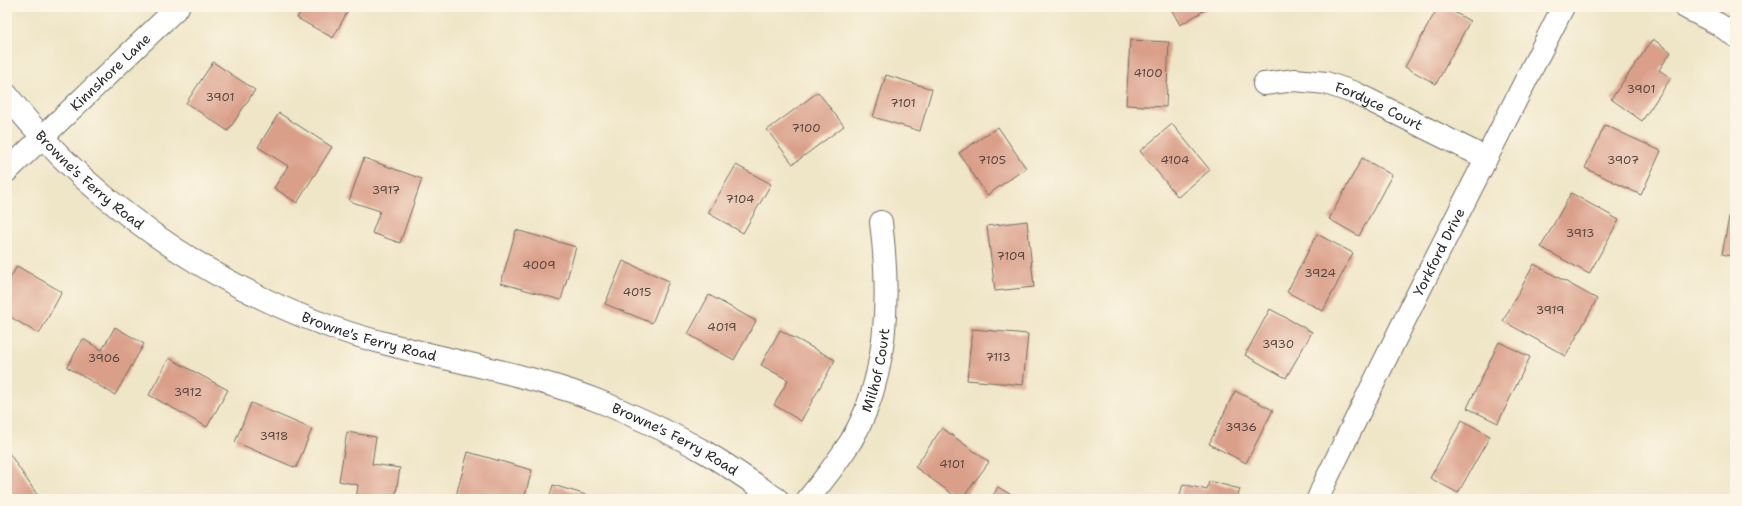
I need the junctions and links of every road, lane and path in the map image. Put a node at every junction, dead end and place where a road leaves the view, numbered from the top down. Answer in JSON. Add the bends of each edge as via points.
{"nodes":[{"id":1,"x":178,"y":7,"type":"edge"},
{"id":2,"x":1563,"y":7,"type":"edge"},
{"id":3,"x":1685,"y":7,"type":"edge"},
{"id":4,"x":1735,"y":36,"type":"edge"},
{"id":5,"x":1264,"y":84,"type":"dead end"},
{"id":6,"x":7,"y":95,"type":"edge"},
{"id":7,"x":42,"y":137,"type":"junction"},
{"id":8,"x":1486,"y":158,"type":"junction"},
{"id":9,"x":7,"y":171,"type":"edge"},
{"id":10,"x":881,"y":222,"type":"dead end"},
{"id":11,"x":777,"y":499,"type":"edge"},
{"id":12,"x":808,"y":499,"type":"edge"},
{"id":13,"x":1318,"y":499,"type":"edge"}],
"edges":[{"from":1,"to":7,"type":"street","name":"Kinnshore Lane"},
{"from":2,"to":8,"type":"street","name":"Yorkford Drive"},
{"from":3,"to":4,"type":"street"},
{"from":5,"to":8,"type":"street","name":"Fordyce Court","via":[[1295,80],[1326,83],[1356,93]]},
{"from":6,"to":7,"type":"street","name":"Browne's Ferry Road"},
{"from":7,"to":9,"type":"street","name":"Kinnshore Lane"},
{"from":7,"to":11,"type":"street","name":"Browne's Ferry Road","via":[[90,183],[140,224],[193,260],[261,297],[320,322],[381,343],[530,379],[605,404],[704,451]]},
{"from":8,"to":13,"type":"street","name":"Yorkford Drive","via":[[1324,482]]},
{"from":10,"to":12,"type":"street","name":"Milhof Court","via":[[886,306],[876,378],[851,440],[826,478]]}]}
